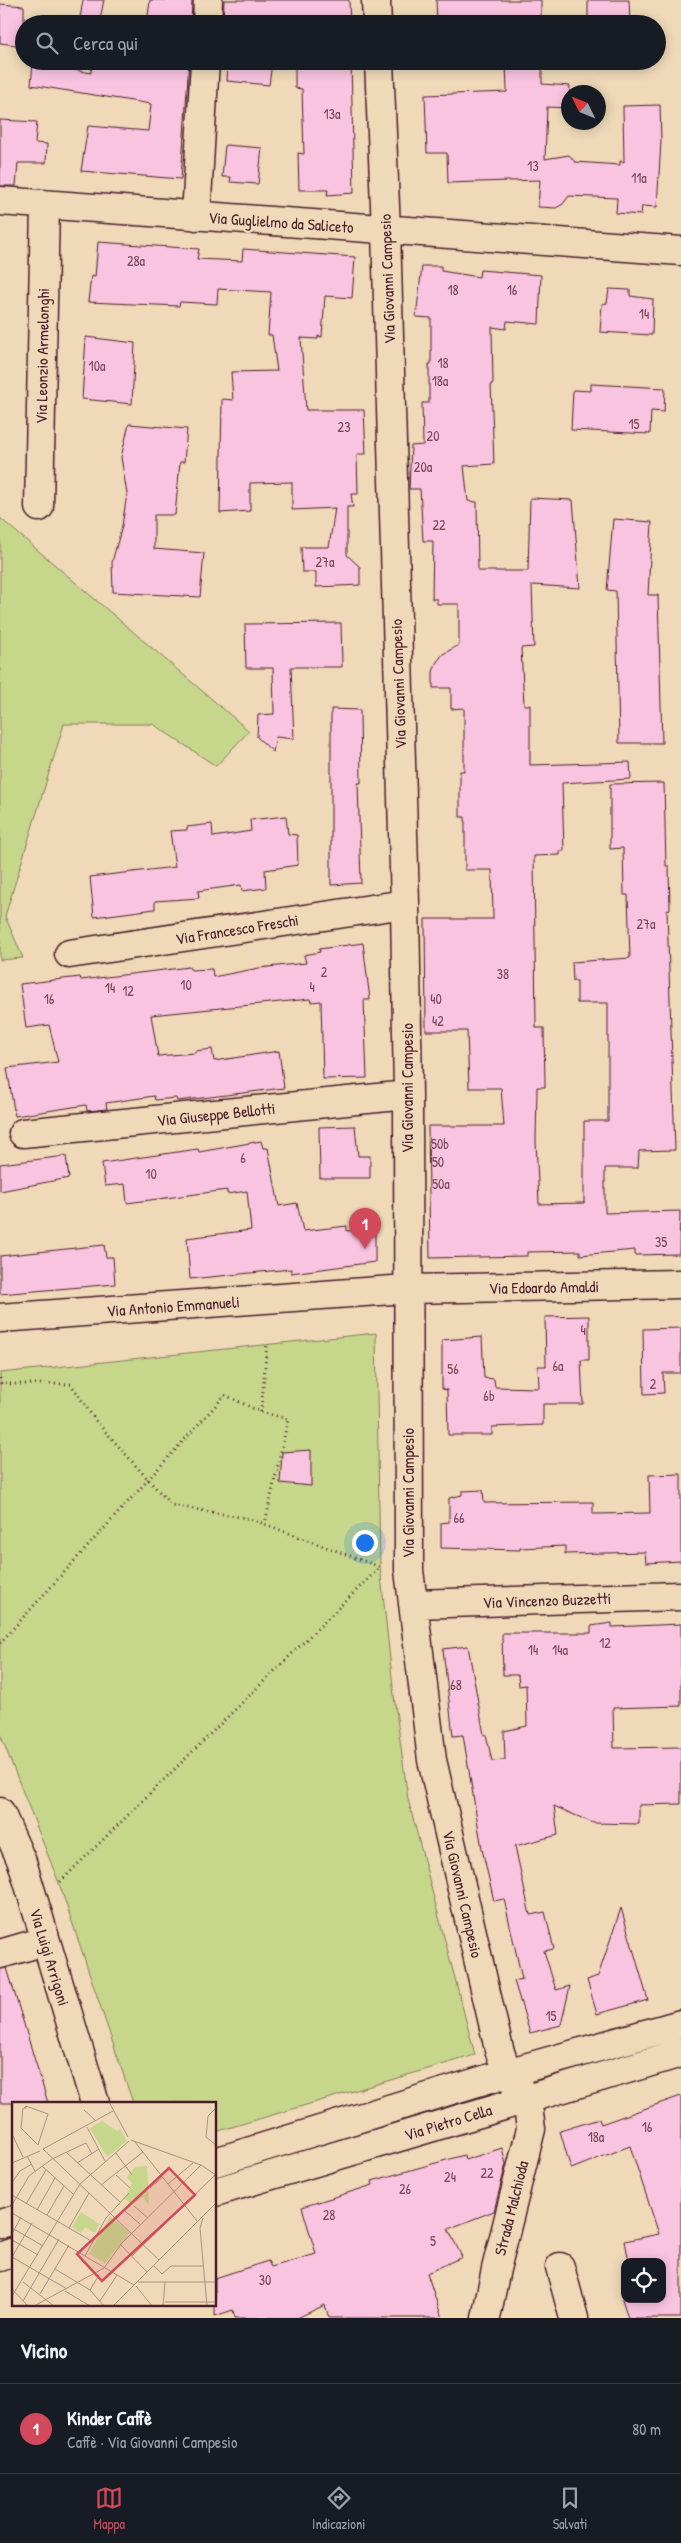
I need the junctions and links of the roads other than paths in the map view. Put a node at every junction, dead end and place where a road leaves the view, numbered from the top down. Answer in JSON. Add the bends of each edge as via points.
{"nodes":[{"id":1,"x":208,"y":0,"type":"edge"},
{"id":2,"x":376,"y":0,"type":"edge"},
{"id":3,"x":207,"y":15,"type":"edge"},
{"id":4,"x":377,"y":15,"type":"edge"},
{"id":5,"x":204,"y":70,"type":"edge"},
{"id":6,"x":379,"y":70,"type":"edge"},
{"id":7,"x":0,"y":201,"type":"edge"},
{"id":8,"x":45,"y":205,"type":"junction"},
{"id":9,"x":196,"y":216,"type":"junction"},
{"id":10,"x":386,"y":230,"type":"junction"},
{"id":11,"x":681,"y":251,"type":"edge"},
{"id":12,"x":39,"y":507,"type":"dead end"},
{"id":13,"x":405,"y":904,"type":"junction"},
{"id":14,"x":69,"y":954,"type":"dead end"},
{"id":15,"x":408,"y":1095,"type":"junction"},
{"id":16,"x":23,"y":1133,"type":"dead end"},
{"id":17,"x":681,"y":1284,"type":"edge"},
{"id":18,"x":407,"y":1290,"type":"junction"},
{"id":19,"x":0,"y":1318,"type":"edge"},
{"id":20,"x":681,"y":1596,"type":"edge"},
{"id":21,"x":414,"y":1604,"type":"junction"},
{"id":22,"x":0,"y":1812,"type":"edge"},
{"id":23,"x":45,"y":1942,"type":"junction"},
{"id":24,"x":0,"y":1954,"type":"edge"},
{"id":25,"x":681,"y":2024,"type":"edge"},
{"id":26,"x":681,"y":2053,"type":"edge"},
{"id":27,"x":507,"y":2073,"type":"junction"},
{"id":28,"x":527,"y":2099,"type":"junction"},
{"id":29,"x":95,"y":2102,"type":"edge"},
{"id":30,"x":216,"y":2162,"type":"edge"},
{"id":31,"x":216,"y":2192,"type":"edge"},
{"id":32,"x":560,"y":2267,"type":"dead end"},
{"id":33,"x":486,"y":2318,"type":"edge"},
{"id":34,"x":574,"y":2318,"type":"edge"}],
"edges":[{"from":1,"to":3,"type":"street"},
{"from":2,"to":4,"type":"street"},
{"from":5,"to":9,"type":"street"},
{"from":6,"to":10,"type":"street","name":"Via Giovanni Campesio"},
{"from":7,"to":8,"type":"street","name":"Via Guglielmo da Saliceto"},
{"from":8,"to":9,"type":"street","name":"Via Guglielmo da Saliceto"},
{"from":8,"to":12,"type":"street","name":"Via Leonzio Armelonghi"},
{"from":9,"to":10,"type":"street","name":"Via Guglielmo da Saliceto"},
{"from":10,"to":11,"type":"street","name":"Via Guglielmo da Saliceto"},
{"from":10,"to":13,"type":"street","name":"Via Giovanni Campesio"},
{"from":13,"to":14,"type":"street","name":"Via Francesco Freschi"},
{"from":13,"to":15,"type":"street","name":"Via Giovanni Campesio"},
{"from":15,"to":16,"type":"street","name":"Via Giuseppe Bellotti"},
{"from":15,"to":18,"type":"street","name":"Via Giovanni Campesio"},
{"from":17,"to":18,"type":"street","name":"Via Edoardo Amaldi"},
{"from":18,"to":19,"type":"street","name":"Via Antonio Emmanueli"},
{"from":18,"to":21,"type":"street","name":"Via Giovanni Campesio","via":[[409,1570]]},
{"from":20,"to":21,"type":"street","name":"Via Vincenzo Buzzetti"},
{"from":21,"to":27,"type":"street","name":"Via Giovanni Campesio","via":[[432,1760]]},
{"from":22,"to":23,"type":"street","name":"Via Luigi Arrigoni","via":[[22,1862]]},
{"from":23,"to":24,"type":"street"},
{"from":23,"to":29,"type":"street","name":"Via Luigi Arrigoni"},
{"from":25,"to":27,"type":"street","name":"Via Pietro Cella"},
{"from":26,"to":28,"type":"street","name":"Via Pietro Cella"},
{"from":27,"to":28,"type":"street","name":"Via Giovanni Campesio"},
{"from":27,"to":30,"type":"street","name":"Via Pietro Cella"},
{"from":28,"to":31,"type":"street","name":"Via Pietro Cella"},
{"from":28,"to":33,"type":"street","name":"Strada Malchioda","via":[[531,2128]]},
{"from":32,"to":34,"type":"street"}]}
